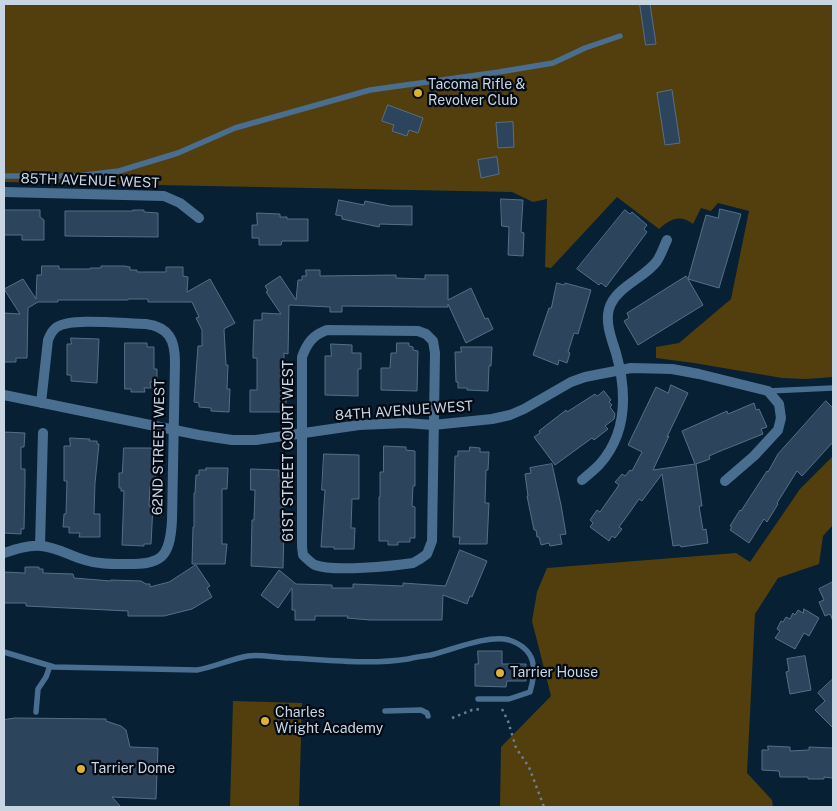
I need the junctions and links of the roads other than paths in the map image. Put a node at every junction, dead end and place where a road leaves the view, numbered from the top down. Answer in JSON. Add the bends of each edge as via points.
{"nodes":[{"id":1,"x":620,"y":36,"type":"dead end"},
{"id":2,"x":4,"y":176,"type":"edge"},
{"id":3,"x":4,"y":192,"type":"edge"},
{"id":4,"x":199,"y":218,"type":"dead end"},
{"id":5,"x":666,"y":240,"type":"dead end"},
{"id":6,"x":621,"y":370,"type":"junction"},
{"id":7,"x":833,"y":388,"type":"edge"},
{"id":8,"x":768,"y":391,"type":"junction"},
{"id":9,"x":4,"y":395,"type":"edge"},
{"id":10,"x":41,"y":403,"type":"junction"},
{"id":11,"x":433,"y":425,"type":"junction"},
{"id":12,"x":173,"y":430,"type":"junction"},
{"id":13,"x":43,"y":433,"type":"dead end"},
{"id":14,"x":302,"y":434,"type":"junction"},
{"id":15,"x":582,"y":480,"type":"dead end"},
{"id":16,"x":725,"y":481,"type":"dead end"},
{"id":17,"x":40,"y":546,"type":"junction"},
{"id":18,"x":4,"y":552,"type":"edge"},
{"id":19,"x":4,"y":652,"type":"edge"},
{"id":20,"x":50,"y":666,"type":"junction"},
{"id":21,"x":478,"y":699,"type":"dead end"},
{"id":22,"x":36,"y":712,"type":"dead end"},
{"id":23,"x":385,"y":712,"type":"dead end"},
{"id":24,"x":428,"y":716,"type":"dead end"}],
"edges":[{"from":1,"to":2,"type":"lane","via":[[553,63],[370,90],[235,128],[178,154],[118,171],[78,176]]},
{"from":3,"to":4,"type":"street","name":"85TH AVENUE WEST","via":[[164,196],[180,203]]},
{"from":5,"to":6,"type":"street","via":[[657,261],[620,293],[609,309],[609,325]]},
{"from":6,"to":8,"type":"street","name":"84TH AVENUE WEST","via":[[672,369]]},
{"from":6,"to":11,"type":"street","name":"84TH AVENUE WEST","via":[[572,382],[510,415]]},
{"from":6,"to":15,"type":"street","via":[[624,409],[616,435],[599,465]]},
{"from":7,"to":8,"type":"lane"},
{"from":8,"to":16,"type":"street","via":[[779,404],[781,418],[778,430]]},
{"from":9,"to":10,"type":"street","name":"84TH AVENUE WEST"},
{"from":10,"to":12,"type":"street","name":"84TH AVENUE WEST"},
{"from":10,"to":12,"type":"street","name":"62ND STREET WEST","via":[[48,340],[56,328],[70,322],[146,324],[164,329],[173,344]]},
{"from":11,"to":14,"type":"street","name":"84TH AVENUE WEST","via":[[358,425]]},
{"from":11,"to":14,"type":"street","name":"61ST STREET COURT WEST","via":[[435,353],[432,339],[418,331],[338,330],[319,333],[304,351]]},
{"from":11,"to":14,"type":"street","name":"61ST STREET COURT WEST","via":[[433,528],[427,554],[413,563],[349,568],[316,565],[303,555]]},
{"from":12,"to":14,"type":"street","name":"84TH AVENUE WEST","via":[[242,440]]},
{"from":12,"to":17,"type":"street","name":"62ND STREET WEST","via":[[170,539],[163,555],[154,562],[140,565],[97,564]]},
{"from":13,"to":17,"type":"street"},
{"from":17,"to":18,"type":"street"},
{"from":19,"to":20,"type":"lane"},
{"from":20,"to":21,"type":"lane","via":[[197,670],[249,656],[394,661],[432,655],[465,644],[506,639],[531,655],[534,669],[530,692],[508,699]]},
{"from":20,"to":22,"type":"lane","via":[[38,689]]},
{"from":23,"to":24,"type":"lane","via":[[421,710]]}]}
